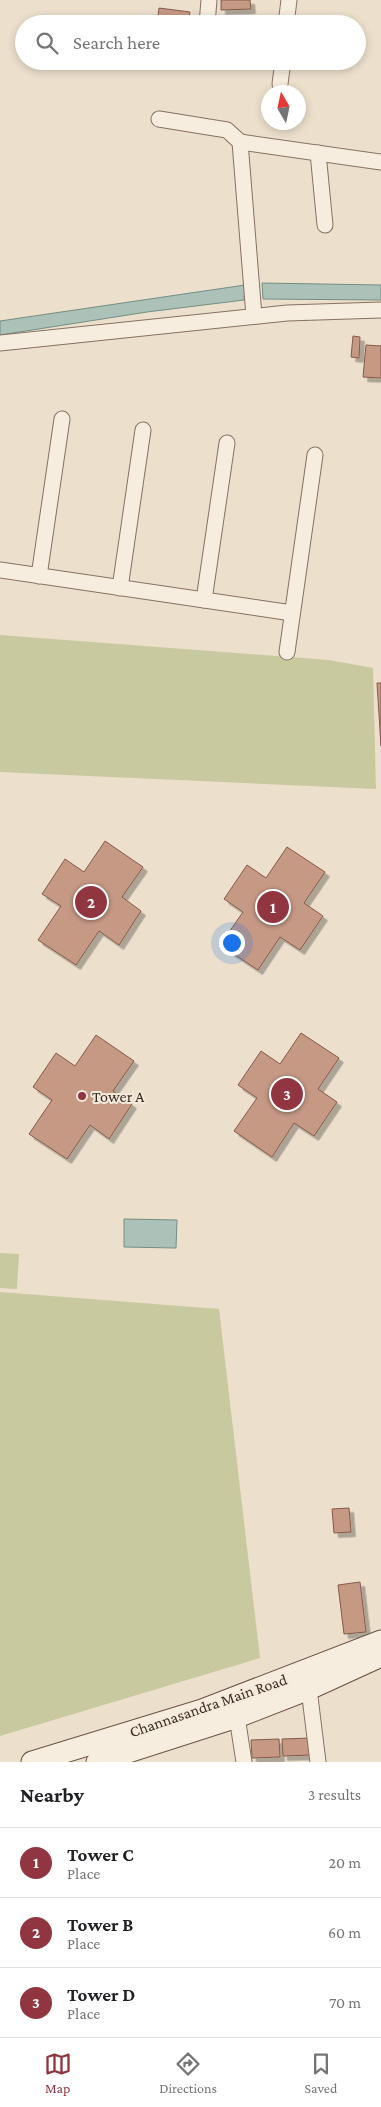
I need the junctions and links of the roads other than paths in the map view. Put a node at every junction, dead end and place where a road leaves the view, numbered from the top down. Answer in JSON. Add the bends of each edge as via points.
{"nodes":[{"id":1,"x":209,"y":0,"type":"edge"},
{"id":2,"x":289,"y":0,"type":"edge"},
{"id":3,"x":208,"y":15,"type":"edge"},
{"id":4,"x":287,"y":15,"type":"edge"},
{"id":5,"x":282,"y":70,"type":"edge"},
{"id":6,"x":280,"y":84,"type":"dead end"},
{"id":7,"x":159,"y":119,"type":"dead end"},
{"id":8,"x":240,"y":142,"type":"junction"},
{"id":9,"x":318,"y":153,"type":"junction"},
{"id":10,"x":381,"y":162,"type":"edge"},
{"id":11,"x":325,"y":225,"type":"dead end"},
{"id":12,"x":254,"y":310,"type":"junction"},
{"id":13,"x":381,"y":310,"type":"edge"},
{"id":14,"x":0,"y":343,"type":"edge"},
{"id":15,"x":62,"y":419,"type":"dead end"},
{"id":16,"x":143,"y":430,"type":"dead end"},
{"id":17,"x":227,"y":443,"type":"dead end"},
{"id":18,"x":315,"y":455,"type":"dead end"},
{"id":19,"x":0,"y":570,"type":"edge"},
{"id":20,"x":39,"y":576,"type":"junction"},
{"id":21,"x":120,"y":588,"type":"junction"},
{"id":22,"x":204,"y":600,"type":"junction"},
{"id":23,"x":292,"y":613,"type":"junction"},
{"id":24,"x":287,"y":652,"type":"dead end"},
{"id":25,"x":381,"y":1641,"type":"edge"},
{"id":26,"x":381,"y":1656,"type":"edge"},
{"id":27,"x":309,"y":1689,"type":"junction"},
{"id":28,"x":237,"y":1717,"type":"junction"},
{"id":29,"x":94,"y":1757,"type":"edge"},
{"id":30,"x":32,"y":1762,"type":"edge"},
{"id":31,"x":244,"y":1762,"type":"edge"},
{"id":32,"x":318,"y":1762,"type":"edge"}],
"edges":[{"from":1,"to":3,"type":"street"},
{"from":2,"to":4,"type":"street"},
{"from":5,"to":6,"type":"street"},
{"from":7,"to":8,"type":"street","via":[[227,130]]},
{"from":8,"to":9,"type":"street"},
{"from":8,"to":12,"type":"street"},
{"from":9,"to":10,"type":"street"},
{"from":9,"to":11,"type":"street"},
{"from":12,"to":13,"type":"street"},
{"from":12,"to":14,"type":"street"},
{"from":15,"to":20,"type":"street"},
{"from":16,"to":21,"type":"street"},
{"from":17,"to":22,"type":"street"},
{"from":18,"to":23,"type":"street"},
{"from":19,"to":20,"type":"street"},
{"from":20,"to":21,"type":"street"},
{"from":21,"to":22,"type":"street"},
{"from":22,"to":23,"type":"street"},
{"from":23,"to":24,"type":"street"},
{"from":25,"to":29,"type":"main road","name":"Channasandra Main Road","via":[[202,1710]]},
{"from":26,"to":27,"type":"main road","name":"Channasandra Main Road"},
{"from":27,"to":28,"type":"main road","name":"Channasandra Main Road"},
{"from":27,"to":32,"type":"street"},
{"from":28,"to":29,"type":"main road","name":"Channasandra Main Road"},
{"from":28,"to":31,"type":"street"},
{"from":29,"to":30,"type":"main road","name":"Channasandra Main Road"}]}
